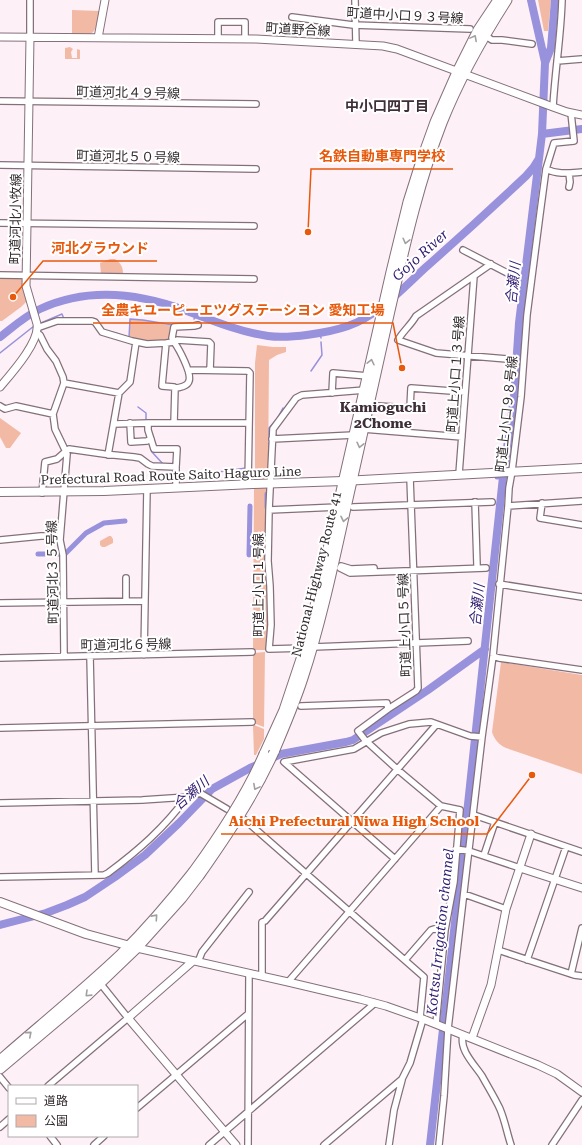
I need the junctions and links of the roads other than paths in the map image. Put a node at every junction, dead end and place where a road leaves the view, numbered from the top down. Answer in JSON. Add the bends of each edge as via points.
{"nodes":[{"id":1,"x":30,"y":0,"type":"edge"},
{"id":2,"x":105,"y":0,"type":"edge"},
{"id":3,"x":355,"y":0,"type":"edge"},
{"id":4,"x":498,"y":0,"type":"edge"},
{"id":5,"x":506,"y":0,"type":"edge"},
{"id":6,"x":562,"y":0,"type":"edge"},
{"id":7,"x":292,"y":17,"type":"dead end"},
{"id":8,"x":356,"y":25,"type":"junction"},
{"id":9,"x":470,"y":29,"type":"dead end"},
{"id":10,"x":484,"y":35,"type":"junction"},
{"id":11,"x":0,"y":37,"type":"edge"},
{"id":12,"x":30,"y":37,"type":"junction"},
{"id":13,"x":98,"y":38,"type":"junction"},
{"id":14,"x":218,"y":39,"type":"junction"},
{"id":15,"x":244,"y":39,"type":"junction"},
{"id":16,"x":356,"y":44,"type":"junction"},
{"id":17,"x":532,"y":44,"type":"dead end"},
{"id":18,"x":582,"y":59,"type":"edge"},
{"id":19,"x":558,"y":61,"type":"junction"},
{"id":20,"x":460,"y":73,"type":"junction"},
{"id":21,"x":0,"y":101,"type":"edge"},
{"id":22,"x":29,"y":101,"type":"junction"},
{"id":23,"x":256,"y":104,"type":"dead end"},
{"id":24,"x":553,"y":107,"type":"junction"},
{"id":25,"x":571,"y":113,"type":"junction"},
{"id":26,"x":582,"y":115,"type":"edge"},
{"id":27,"x":0,"y":162,"type":"edge"},
{"id":28,"x":28,"y":164,"type":"junction"},
{"id":29,"x":0,"y":165,"type":"edge"},
{"id":30,"x":256,"y":169,"type":"dead end"},
{"id":31,"x":546,"y":169,"type":"junction"},
{"id":32,"x":582,"y":172,"type":"edge"},
{"id":33,"x":569,"y":173,"type":"junction"},
{"id":34,"x":569,"y":187,"type":"dead end"},
{"id":35,"x":0,"y":222,"type":"edge"},
{"id":36,"x":27,"y":223,"type":"junction"},
{"id":37,"x":254,"y":226,"type":"dead end"},
{"id":38,"x":463,"y":250,"type":"dead end"},
{"id":39,"x":491,"y":264,"type":"junction"},
{"id":40,"x":0,"y":275,"type":"edge"},
{"id":41,"x":26,"y":276,"type":"junction"},
{"id":42,"x":474,"y":276,"type":"junction"},
{"id":43,"x":515,"y":277,"type":"dead end"},
{"id":44,"x":254,"y":279,"type":"dead end"},
{"id":45,"x":198,"y":325,"type":"dead end"},
{"id":46,"x":37,"y":327,"type":"junction"},
{"id":47,"x":380,"y":338,"type":"junction"},
{"id":48,"x":136,"y":342,"type":"junction"},
{"id":49,"x":174,"y":342,"type":"junction"},
{"id":50,"x":166,"y":344,"type":"junction"},
{"id":51,"x":468,"y":356,"type":"junction"},
{"id":52,"x":507,"y":359,"type":"dead end"},
{"id":53,"x":188,"y":370,"type":"junction"},
{"id":54,"x":210,"y":370,"type":"junction"},
{"id":55,"x":368,"y":376,"type":"junction"},
{"id":56,"x":64,"y":383,"type":"junction"},
{"id":57,"x":0,"y":388,"type":"edge"},
{"id":58,"x":175,"y":388,"type":"junction"},
{"id":59,"x":365,"y":390,"type":"junction"},
{"id":60,"x":332,"y":392,"type":"junction"},
{"id":61,"x":465,"y":392,"type":"junction"},
{"id":62,"x":119,"y":393,"type":"junction"},
{"id":63,"x":0,"y":406,"type":"edge"},
{"id":64,"x":378,"y":406,"type":"dead end"},
{"id":65,"x":53,"y":414,"type":"junction"},
{"id":66,"x":130,"y":423,"type":"junction"},
{"id":67,"x":148,"y":423,"type":"junction"},
{"id":68,"x":174,"y":423,"type":"junction"},
{"id":69,"x":250,"y":423,"type":"junction"},
{"id":70,"x":114,"y":424,"type":"junction"},
{"id":71,"x":363,"y":429,"type":"junction"},
{"id":72,"x":354,"y":435,"type":"junction"},
{"id":73,"x":462,"y":437,"type":"junction"},
{"id":74,"x":151,"y":439,"type":"junction"},
{"id":75,"x":272,"y":439,"type":"junction"},
{"id":76,"x":66,"y":450,"type":"junction"},
{"id":77,"x":108,"y":455,"type":"junction"},
{"id":78,"x":176,"y":467,"type":"junction"},
{"id":79,"x":582,"y":468,"type":"edge"},
{"id":80,"x":512,"y":471,"type":"junction"},
{"id":81,"x":459,"y":474,"type":"junction"},
{"id":82,"x":410,"y":478,"type":"junction"},
{"id":83,"x":348,"y":481,"type":"junction"},
{"id":84,"x":248,"y":484,"type":"junction"},
{"id":85,"x":270,"y":484,"type":"junction"},
{"id":86,"x":176,"y":488,"type":"junction"},
{"id":87,"x":147,"y":489,"type":"junction"},
{"id":88,"x":0,"y":492,"type":"edge"},
{"id":89,"x":64,"y":492,"type":"junction"},
{"id":90,"x":42,"y":493,"type":"junction"},
{"id":91,"x":582,"y":501,"type":"edge"},
{"id":92,"x":475,"y":502,"type":"junction"},
{"id":93,"x":492,"y":502,"type":"dead end"},
{"id":94,"x":542,"y":504,"type":"junction"},
{"id":95,"x":411,"y":505,"type":"junction"},
{"id":96,"x":508,"y":506,"type":"junction"},
{"id":97,"x":353,"y":507,"type":"dead end"},
{"id":98,"x":338,"y":508,"type":"junction"},
{"id":99,"x":269,"y":510,"type":"junction"},
{"id":100,"x":582,"y":525,"type":"edge"},
{"id":101,"x":60,"y":536,"type":"junction"},
{"id":102,"x":0,"y":540,"type":"edge"},
{"id":103,"x":477,"y":565,"type":"junction"},
{"id":104,"x":341,"y":567,"type":"dead end"},
{"id":105,"x":413,"y":569,"type":"junction"},
{"id":106,"x":126,"y":578,"type":"dead end"},
{"id":107,"x":500,"y":584,"type":"junction"},
{"id":108,"x":582,"y":597,"type":"edge"},
{"id":109,"x":0,"y":600,"type":"edge"},
{"id":110,"x":63,"y":601,"type":"junction"},
{"id":111,"x":145,"y":601,"type":"junction"},
{"id":112,"x":126,"y":602,"type":"junction"},
{"id":113,"x":0,"y":603,"type":"edge"},
{"id":114,"x":468,"y":640,"type":"dead end"},
{"id":115,"x":416,"y":642,"type":"junction"},
{"id":116,"x":309,"y":647,"type":"junction"},
{"id":117,"x":252,"y":652,"type":"dead end"},
{"id":118,"x":144,"y":654,"type":"junction"},
{"id":119,"x":64,"y":656,"type":"junction"},
{"id":120,"x":90,"y":656,"type":"junction"},
{"id":121,"x":493,"y":656,"type":"junction"},
{"id":122,"x":0,"y":658,"type":"edge"},
{"id":123,"x":582,"y":670,"type":"edge"},
{"id":124,"x":302,"y":706,"type":"dead end"},
{"id":125,"x":388,"y":708,"type":"junction"},
{"id":126,"x":252,"y":722,"type":"dead end"},
{"id":127,"x":436,"y":725,"type":"junction"},
{"id":128,"x":91,"y":726,"type":"junction"},
{"id":129,"x":0,"y":728,"type":"edge"},
{"id":130,"x":481,"y":737,"type":"junction"},
{"id":131,"x":365,"y":740,"type":"junction"},
{"id":132,"x":398,"y":770,"type":"junction"},
{"id":133,"x":186,"y":797,"type":"junction"},
{"id":134,"x":93,"y":801,"type":"junction"},
{"id":135,"x":0,"y":803,"type":"edge"},
{"id":136,"x":441,"y":806,"type":"junction"},
{"id":137,"x":227,"y":810,"type":"dead end"},
{"id":138,"x":474,"y":815,"type":"junction"},
{"id":139,"x":245,"y":820,"type":"dead end"},
{"id":140,"x":352,"y":821,"type":"junction"},
{"id":141,"x":495,"y":822,"type":"junction"},
{"id":142,"x":531,"y":834,"type":"junction"},
{"id":143,"x":566,"y":846,"type":"junction"},
{"id":144,"x":456,"y":849,"type":"junction"},
{"id":145,"x":469,"y":850,"type":"junction"},
{"id":146,"x":582,"y":852,"type":"edge"},
{"id":147,"x":484,"y":855,"type":"junction"},
{"id":148,"x":395,"y":859,"type":"junction"},
{"id":149,"x":520,"y":868,"type":"junction"},
{"id":150,"x":306,"y":874,"type":"junction"},
{"id":151,"x":95,"y":875,"type":"junction"},
{"id":152,"x":0,"y":877,"type":"edge"},
{"id":153,"x":555,"y":880,"type":"junction"},
{"id":154,"x":582,"y":888,"type":"edge"},
{"id":155,"x":249,"y":892,"type":"dead end"},
{"id":156,"x":464,"y":894,"type":"junction"},
{"id":157,"x":0,"y":902,"type":"edge"},
{"id":158,"x":506,"y":909,"type":"junction"},
{"id":159,"x":349,"y":911,"type":"junction"},
{"id":160,"x":582,"y":928,"type":"edge"},
{"id":161,"x":445,"y":930,"type":"junction"},
{"id":162,"x":133,"y":947,"type":"junction"},
{"id":163,"x":498,"y":950,"type":"junction"},
{"id":164,"x":405,"y":960,"type":"junction"},
{"id":165,"x":527,"y":960,"type":"junction"},
{"id":166,"x":195,"y":962,"type":"junction"},
{"id":167,"x":249,"y":974,"type":"junction"},
{"id":168,"x":571,"y":974,"type":"junction"},
{"id":169,"x":262,"y":976,"type":"junction"},
{"id":170,"x":582,"y":976,"type":"edge"},
{"id":171,"x":288,"y":982,"type":"junction"},
{"id":172,"x":100,"y":983,"type":"junction"},
{"id":173,"x":375,"y":1003,"type":"junction"},
{"id":174,"x":248,"y":1014,"type":"junction"},
{"id":175,"x":128,"y":1018,"type":"junction"},
{"id":176,"x":421,"y":1019,"type":"junction"},
{"id":177,"x":437,"y":1025,"type":"junction"},
{"id":178,"x":448,"y":1029,"type":"junction"},
{"id":179,"x":463,"y":1035,"type":"junction"},
{"id":180,"x":472,"y":1038,"type":"junction"},
{"id":181,"x":0,"y":1060,"type":"edge"},
{"id":182,"x":0,"y":1069,"type":"edge"},
{"id":183,"x":176,"y":1074,"type":"junction"},
{"id":184,"x":0,"y":1077,"type":"edge"},
{"id":185,"x":402,"y":1079,"type":"junction"},
{"id":186,"x":49,"y":1085,"type":"edge"},
{"id":187,"x":8,"y":1087,"type":"edge"},
{"id":188,"x":582,"y":1092,"type":"edge"},
{"id":189,"x":582,"y":1100,"type":"edge"},
{"id":190,"x":138,"y":1107,"type":"edge"},
{"id":191,"x":248,"y":1112,"type":"junction"},
{"id":192,"x":8,"y":1120,"type":"edge"},
{"id":193,"x":0,"y":1127,"type":"edge"},
{"id":194,"x":225,"y":1132,"type":"junction"},
{"id":195,"x":51,"y":1137,"type":"edge"},
{"id":196,"x":103,"y":1137,"type":"edge"},
{"id":197,"x":57,"y":1145,"type":"edge"},
{"id":198,"x":94,"y":1145,"type":"edge"},
{"id":199,"x":209,"y":1145,"type":"edge"},
{"id":200,"x":236,"y":1145,"type":"edge"},
{"id":201,"x":248,"y":1145,"type":"edge"},
{"id":202,"x":324,"y":1145,"type":"edge"},
{"id":203,"x":389,"y":1145,"type":"edge"},
{"id":204,"x":439,"y":1145,"type":"edge"},
{"id":205,"x":511,"y":1145,"type":"edge"},
{"id":206,"x":552,"y":1145,"type":"edge"}],
"edges":[{"from":1,"to":12,"type":"street"},
{"from":2,"to":13,"type":"street"},
{"from":3,"to":8,"type":"street"},
{"from":20,"to":4,"type":"highway","name":"National Highway Route 41","one_way":true,"via":[[478,30]]},
{"from":5,"to":10,"type":"highway","name":"National Highway Route 41"},
{"from":6,"to":19,"type":"street"},
{"from":7,"to":8,"type":"street","name":"町道中小口９３号線"},
{"from":8,"to":9,"type":"street","name":"町道中小口９３号線"},
{"from":8,"to":16,"type":"street"},
{"from":10,"to":17,"type":"street","via":[[492,40]]},
{"from":10,"to":20,"type":"highway","name":"National Highway Route 41"},
{"from":11,"to":12,"type":"street","name":"町道野合線"},
{"from":12,"to":13,"type":"street","name":"町道野合線"},
{"from":12,"to":22,"type":"street","name":"町道河北小牧線"},
{"from":13,"to":14,"type":"street","name":"町道野合線"},
{"from":14,"to":15,"type":"street","name":"町道野合線"},
{"from":14,"to":15,"type":"street","via":[[218,22],[245,22]]},
{"from":15,"to":16,"type":"street","name":"町道野合線"},
{"from":16,"to":20,"type":"street","name":"町道野合線","via":[[396,49]]},
{"from":18,"to":19,"type":"street"},
{"from":19,"to":24,"type":"street"},
{"from":20,"to":24,"type":"street","name":"町道野合線"},
{"from":20,"to":47,"type":"highway","name":"National Highway Route 41","via":[[416,201],[395,272]]},
{"from":21,"to":22,"type":"street","name":"町道河北４９号線"},
{"from":22,"to":23,"type":"street","name":"町道河北４９号線"},
{"from":22,"to":28,"type":"street","name":"町道河北小牧線"},
{"from":24,"to":25,"type":"street","name":"町道野合線"},
{"from":25,"to":26,"type":"street","name":"町道野合線"},
{"from":25,"to":31,"type":"street","name":"町道上小口９８号線","via":[[574,141],[554,144]]},
{"from":27,"to":28,"type":"street"},
{"from":28,"to":29,"type":"street","name":"町道河北５０号線"},
{"from":28,"to":30,"type":"street","name":"町道河北５０号線"},
{"from":28,"to":36,"type":"street","name":"町道河北小牧線"},
{"from":31,"to":33,"type":"street","via":[[562,174]]},
{"from":31,"to":80,"type":"street","name":"町道上小口９８号線","via":[[528,308]]},
{"from":32,"to":33,"type":"street"},
{"from":33,"to":34,"type":"street"},
{"from":35,"to":36,"type":"street"},
{"from":36,"to":37,"type":"street"},
{"from":36,"to":41,"type":"street","name":"町道河北小牧線"},
{"from":38,"to":39,"type":"street"},
{"from":39,"to":42,"type":"street"},
{"from":39,"to":43,"type":"street"},
{"from":40,"to":41,"type":"street"},
{"from":41,"to":44,"type":"street"},
{"from":41,"to":46,"type":"street","name":"町道河北小牧線","via":[[26,288]]},
{"from":42,"to":51,"type":"street","name":"町道上小口１３号線"},
{"from":42,"to":51,"type":"street","via":[[416,316],[398,340],[436,354]]},
{"from":45,"to":49,"type":"street","via":[[174,327]]},
{"from":46,"to":48,"type":"street","via":[[57,321],[92,321],[102,332]]},
{"from":46,"to":56,"type":"street","via":[[47,349],[56,361]]},
{"from":46,"to":57,"type":"street","via":[[33,344]]},
{"from":55,"to":47,"type":"highway","name":"National Highway Route 41","one_way":true},
{"from":47,"to":71,"type":"highway","name":"National Highway Route 41"},
{"from":48,"to":50,"type":"street"},
{"from":48,"to":62,"type":"street","via":[[130,382]]},
{"from":49,"to":50,"type":"street"},
{"from":49,"to":53,"type":"street"},
{"from":49,"to":54,"type":"street","via":[[210,342]]},
{"from":50,"to":58,"type":"street","via":[[162,386]]},
{"from":51,"to":52,"type":"street"},
{"from":51,"to":61,"type":"street","name":"町道上小口１３号線"},
{"from":53,"to":54,"type":"street"},
{"from":53,"to":58,"type":"street","via":[[189,382]]},
{"from":54,"to":69,"type":"street","via":[[248,371]]},
{"from":55,"to":59,"type":"highway","name":"National Highway Route 41"},
{"from":55,"to":60,"type":"street","via":[[333,373]]},
{"from":56,"to":62,"type":"street"},
{"from":56,"to":65,"type":"street"},
{"from":58,"to":68,"type":"street"},
{"from":59,"to":60,"type":"street","name":"町道上小口１号線"},
{"from":59,"to":72,"type":"highway","name":"National Highway Route 41"},
{"from":60,"to":75,"type":"street","name":"町道上小口１号線","via":[[296,398],[273,429]]},
{"from":61,"to":64,"type":"street","via":[[411,388],[410,408]]},
{"from":61,"to":73,"type":"street","name":"町道上小口１３号線"},
{"from":62,"to":70,"type":"street"},
{"from":63,"to":65,"type":"street","via":[[5,409],[16,406]]},
{"from":65,"to":76,"type":"street","name":"町道河北３５号線","via":[[55,429]]},
{"from":66,"to":67,"type":"street"},
{"from":66,"to":70,"type":"street"},
{"from":66,"to":74,"type":"street","via":[[130,442]]},
{"from":67,"to":68,"type":"street"},
{"from":67,"to":74,"type":"street"},
{"from":68,"to":69,"type":"street"},
{"from":69,"to":84,"type":"street"},
{"from":70,"to":77,"type":"street"},
{"from":71,"to":73,"type":"street"},
{"from":71,"to":83,"type":"highway","name":"National Highway Route 41","one_way":true},
{"from":72,"to":75,"type":"street"},
{"from":72,"to":83,"type":"highway","name":"National Highway Route 41"},
{"from":73,"to":81,"type":"street","name":"町道上小口１３号線"},
{"from":74,"to":78,"type":"street","via":[[154,449],[177,449]]},
{"from":75,"to":85,"type":"street","name":"町道上小口１号線"},
{"from":76,"to":77,"type":"street"},
{"from":76,"to":89,"type":"street","name":"町道河北３５号線"},
{"from":76,"to":90,"type":"street","via":[[57,459],[44,463]]},
{"from":77,"to":78,"type":"street","via":[[140,458],[152,466]]},
{"from":78,"to":86,"type":"street"},
{"from":79,"to":80,"type":"main road","name":"Prefectural Road Route Saito Haguro Line"},
{"from":80,"to":81,"type":"main road","name":"Prefectural Road Route Saito Haguro Line"},
{"from":80,"to":96,"type":"street","name":"町道上小口９８号線"},
{"from":81,"to":82,"type":"main road","name":"Prefectural Road Route Saito Haguro Line"},
{"from":82,"to":83,"type":"main road","name":"Prefectural Road Route Saito Haguro Line"},
{"from":82,"to":95,"type":"street","name":"町道上小口５号線"},
{"from":83,"to":85,"type":"main road","name":"Prefectural Road Route Saito Haguro Line"},
{"from":83,"to":98,"type":"highway","name":"National Highway Route 41"},
{"from":83,"to":116,"type":"highway","name":"National Highway Route 41","one_way":true,"via":[[324,604]]},
{"from":84,"to":85,"type":"main road","name":"Prefectural Road Route Saito Haguro Line"},
{"from":84,"to":86,"type":"main road","name":"Prefectural Road Route Saito Haguro Line"},
{"from":85,"to":99,"type":"street","name":"町道上小口１号線"},
{"from":86,"to":87,"type":"main road","name":"Prefectural Road Route Saito Haguro Line"},
{"from":87,"to":89,"type":"main road","name":"Prefectural Road Route Saito Haguro Line"},
{"from":87,"to":111,"type":"street"},
{"from":88,"to":90,"type":"main road","name":"Prefectural Road Route Saito Haguro Line"},
{"from":89,"to":90,"type":"main road","name":"Prefectural Road Route Saito Haguro Line"},
{"from":89,"to":101,"type":"street","name":"町道河北３５号線"},
{"from":91,"to":94,"type":"street"},
{"from":92,"to":93,"type":"street"},
{"from":92,"to":95,"type":"street"},
{"from":92,"to":103,"type":"street"},
{"from":94,"to":96,"type":"street"},
{"from":94,"to":100,"type":"street","via":[[540,518]]},
{"from":95,"to":97,"type":"street"},
{"from":95,"to":105,"type":"street","name":"町道上小口５号線"},
{"from":96,"to":107,"type":"street","name":"町道上小口９８号線"},
{"from":98,"to":99,"type":"street"},
{"from":98,"to":116,"type":"highway","name":"National Highway Route 41"},
{"from":99,"to":116,"type":"street","name":"町道上小口１号線","via":[[269,649]]},
{"from":101,"to":102,"type":"street"},
{"from":101,"to":110,"type":"street","name":"町道河北３５号線","via":[[63,555]]},
{"from":103,"to":105,"type":"street"},
{"from":103,"to":105,"type":"street","via":[[486,566]]},
{"from":104,"to":105,"type":"street"},
{"from":105,"to":115,"type":"street","name":"町道上小口５号線"},
{"from":106,"to":112,"type":"street"},
{"from":107,"to":108,"type":"street"},
{"from":107,"to":121,"type":"street","name":"町道上小口９８号線"},
{"from":109,"to":110,"type":"street"},
{"from":110,"to":112,"type":"street"},
{"from":110,"to":113,"type":"street"},
{"from":110,"to":119,"type":"street","name":"町道河北３５号線"},
{"from":111,"to":112,"type":"street"},
{"from":111,"to":118,"type":"street"},
{"from":114,"to":115,"type":"street"},
{"from":115,"to":116,"type":"street"},
{"from":115,"to":125,"type":"street","name":"町道上小口５号線","via":[[417,690]]},
{"from":116,"to":162,"type":"highway","name":"National Highway Route 41","bridge":true,"via":[[284,710],[244,794],[196,874],[176,894]]},
{"from":117,"to":118,"type":"street","name":"町道河北６号線"},
{"from":118,"to":120,"type":"street","name":"町道河北６号線"},
{"from":119,"to":120,"type":"street","name":"町道河北６号線"},
{"from":119,"to":122,"type":"street","name":"町道河北６号線"},
{"from":120,"to":128,"type":"street"},
{"from":121,"to":123,"type":"street"},
{"from":121,"to":130,"type":"street","name":"町道上小口９８号線"},
{"from":124,"to":125,"type":"street","via":[[304,710]]},
{"from":125,"to":131,"type":"street","name":"町道上小口５号線","via":[[358,731]]},
{"from":126,"to":128,"type":"street"},
{"from":127,"to":130,"type":"street"},
{"from":127,"to":131,"type":"street","via":[[430,722],[409,724]]},
{"from":127,"to":132,"type":"street"},
{"from":128,"to":129,"type":"street"},
{"from":128,"to":134,"type":"street"},
{"from":130,"to":138,"type":"street","name":"町道上小口９８号線"},
{"from":131,"to":132,"type":"street","name":"町道上小口５号線"},
{"from":131,"to":140,"type":"street","via":[[354,749],[284,762]]},
{"from":132,"to":136,"type":"street","name":"町道上小口５号線"},
{"from":132,"to":140,"type":"street"},
{"from":133,"to":134,"type":"street"},
{"from":133,"to":137,"type":"street","via":[[200,793]]},
{"from":133,"to":151,"type":"street","via":[[173,816],[130,856],[108,873]]},
{"from":134,"to":135,"type":"street"},
{"from":134,"to":151,"type":"street"},
{"from":136,"to":144,"type":"street","via":[[460,810]]},
{"from":136,"to":148,"type":"street"},
{"from":138,"to":141,"type":"street"},
{"from":138,"to":145,"type":"street","name":"町道上小口９８号線"},
{"from":139,"to":150,"type":"street"},
{"from":140,"to":148,"type":"street"},
{"from":140,"to":150,"type":"street"},
{"from":141,"to":142,"type":"street"},
{"from":141,"to":147,"type":"street"},
{"from":142,"to":143,"type":"street"},
{"from":142,"to":149,"type":"street"},
{"from":143,"to":146,"type":"street"},
{"from":143,"to":153,"type":"street"},
{"from":144,"to":145,"type":"street"},
{"from":144,"to":161,"type":"street","via":[[454,882]]},
{"from":145,"to":147,"type":"street"},
{"from":145,"to":156,"type":"street","name":"町道上小口９８号線"},
{"from":147,"to":149,"type":"street"},
{"from":148,"to":159,"type":"street"},
{"from":149,"to":153,"type":"street"},
{"from":149,"to":158,"type":"street"},
{"from":150,"to":159,"type":"street"},
{"from":150,"to":169,"type":"street","via":[[262,922]]},
{"from":151,"to":152,"type":"street"},
{"from":153,"to":154,"type":"street"},
{"from":153,"to":165,"type":"street"},
{"from":155,"to":166,"type":"street"},
{"from":156,"to":158,"type":"street"},
{"from":156,"to":178,"type":"street","name":"町道上小口９８号線"},
{"from":157,"to":162,"type":"main road","via":[[86,934]]},
{"from":158,"to":163,"type":"street"},
{"from":159,"to":164,"type":"street"},
{"from":159,"to":171,"type":"street"},
{"from":160,"to":168,"type":"street"},
{"from":161,"to":164,"type":"street","via":[[431,930]]},
{"from":161,"to":177,"type":"street"},
{"from":162,"to":166,"type":"street"},
{"from":162,"to":172,"type":"highway","name":"National Highway Route 41"},
{"from":181,"to":162,"type":"highway","name":"National Highway Route 41","one_way":true},
{"from":163,"to":165,"type":"street"},
{"from":163,"to":180,"type":"street","via":[[491,985]]},
{"from":164,"to":176,"type":"street","via":[[424,977]]},
{"from":165,"to":168,"type":"street"},
{"from":166,"to":167,"type":"street"},
{"from":166,"to":175,"type":"street"},
{"from":167,"to":169,"type":"street"},
{"from":167,"to":174,"type":"street"},
{"from":168,"to":170,"type":"street"},
{"from":169,"to":171,"type":"street"},
{"from":171,"to":173,"type":"street"},
{"from":172,"to":175,"type":"street"},
{"from":172,"to":182,"type":"highway","name":"National Highway Route 41","one_way":true},
{"from":173,"to":176,"type":"street"},
{"from":173,"to":191,"type":"street"},
{"from":174,"to":183,"type":"street"},
{"from":174,"to":191,"type":"street"},
{"from":175,"to":183,"type":"street"},
{"from":175,"to":186,"type":"street"},
{"from":176,"to":177,"type":"street"},
{"from":176,"to":185,"type":"street","via":[[410,1062]]},
{"from":177,"to":178,"type":"street"},
{"from":178,"to":179,"type":"street"},
{"from":178,"to":204,"type":"street","name":"町道上小口９８号線"},
{"from":179,"to":180,"type":"street"},
{"from":179,"to":205,"type":"street","via":[[467,1055],[500,1110]]},
{"from":180,"to":188,"type":"street","via":[[557,1074]]},
{"from":183,"to":190,"type":"street"},
{"from":183,"to":194,"type":"street"},
{"from":184,"to":187,"type":"street"},
{"from":185,"to":202,"type":"street"},
{"from":185,"to":203,"type":"street"},
{"from":189,"to":206,"type":"street"},
{"from":191,"to":194,"type":"street"},
{"from":191,"to":201,"type":"street"},
{"from":192,"to":193,"type":"street"},
{"from":194,"to":199,"type":"street"},
{"from":194,"to":200,"type":"street"},
{"from":195,"to":197,"type":"street"},
{"from":196,"to":198,"type":"street"}]}
